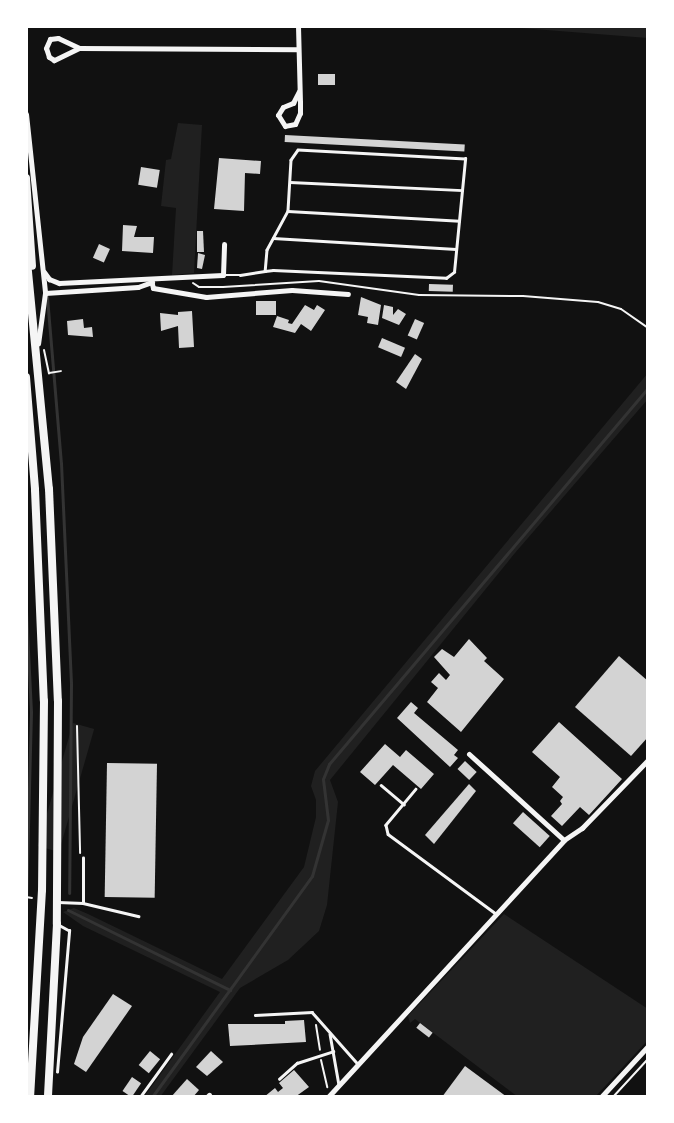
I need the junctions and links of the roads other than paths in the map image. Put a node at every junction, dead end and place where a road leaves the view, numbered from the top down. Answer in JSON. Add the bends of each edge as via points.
{"nodes":[{"id":1,"x":298,"y":26,"type":"edge"},
{"id":2,"x":79,"y":48,"type":"junction"},
{"id":3,"x":298,"y":49,"type":"junction"},
{"id":4,"x":299,"y":91,"type":"junction"},
{"id":5,"x":26,"y":114,"type":"edge"},
{"id":6,"x":26,"y":178,"type":"edge"},
{"id":7,"x":290,"y":182,"type":"junction"},
{"id":8,"x":462,"y":190,"type":"junction"},
{"id":9,"x":288,"y":211,"type":"junction"},
{"id":10,"x":459,"y":221,"type":"junction"},
{"id":11,"x":273,"y":238,"type":"junction"},
{"id":12,"x":224,"y":244,"type":"dead end"},
{"id":13,"x":456,"y":249,"type":"junction"},
{"id":14,"x":26,"y":251,"type":"edge"},
{"id":15,"x":43,"y":269,"type":"junction"},
{"id":16,"x":265,"y":271,"type":"junction"},
{"id":17,"x":223,"y":275,"type":"junction"},
{"id":18,"x":152,"y":282,"type":"junction"},
{"id":19,"x":45,"y":293,"type":"junction"},
{"id":20,"x":348,"y":294,"type":"dead end"},
{"id":21,"x":32,"y":298,"type":"junction"},
{"id":22,"x":37,"y":347,"type":"junction"},
{"id":23,"x":26,"y":377,"type":"edge"},
{"id":24,"x":469,"y":754,"type":"dead end"},
{"id":25,"x":648,"y":760,"type":"edge"},
{"id":26,"x":382,"y":785,"type":"dead end"},
{"id":27,"x":416,"y":789,"type":"dead end"},
{"id":28,"x":404,"y":804,"type":"junction"},
{"id":29,"x":564,"y":840,"type":"junction"},
{"id":30,"x":83,"y":858,"type":"road end"},
{"id":31,"x":57,"y":902,"type":"junction"},
{"id":32,"x":83,"y":903,"type":"junction"},
{"id":33,"x":495,"y":913,"type":"junction"},
{"id":34,"x":138,"y":916,"type":"dead end"},
{"id":35,"x":57,"y":924,"type":"junction"},
{"id":36,"x":255,"y":1015,"type":"dead end"},
{"id":37,"x":56,"y":1016,"type":"junction"},
{"id":38,"x":330,"y":1032,"type":"junction"},
{"id":39,"x":648,"y":1046,"type":"edge"},
{"id":40,"x":333,"y":1051,"type":"junction"},
{"id":41,"x":171,"y":1054,"type":"dead end"},
{"id":42,"x":358,"y":1064,"type":"junction"},
{"id":43,"x":57,"y":1072,"type":"dead end"},
{"id":44,"x":279,"y":1079,"type":"dead end"},
{"id":45,"x":339,"y":1085,"type":"junction"},
{"id":46,"x":30,"y":1097,"type":"edge"},
{"id":47,"x":48,"y":1097,"type":"edge"},
{"id":48,"x":140,"y":1097,"type":"edge"},
{"id":49,"x":328,"y":1097,"type":"edge"},
{"id":50,"x":602,"y":1097,"type":"edge"}],
"edges":[{"from":1,"to":3,"type":"street"},
{"from":2,"to":2,"type":"street","via":[[58,38],[50,39],[46,54],[54,60]]},
{"from":2,"to":3,"type":"street"},
{"from":3,"to":4,"type":"street"},
{"from":4,"to":4,"type":"street","via":[[298,120],[284,126],[278,115],[283,107],[293,103]]},
{"from":5,"to":15,"type":"street"},
{"from":6,"to":21,"type":"main road","via":[[32,233]]},
{"from":7,"to":8,"type":"lane"},
{"from":7,"to":8,"type":"lane","via":[[291,160],[298,150],[465,159]]},
{"from":7,"to":9,"type":"lane"},
{"from":8,"to":10,"type":"lane"},
{"from":9,"to":10,"type":"lane"},
{"from":9,"to":11,"type":"lane"},
{"from":10,"to":13,"type":"lane"},
{"from":11,"to":13,"type":"lane"},
{"from":11,"to":16,"type":"lane","via":[[266,250]]},
{"from":12,"to":17,"type":"street"},
{"from":13,"to":16,"type":"lane","via":[[454,272],[446,278]]},
{"from":14,"to":21,"type":"main road"},
{"from":15,"to":18,"type":"street","via":[[50,279],[59,283]]},
{"from":15,"to":19,"type":"street"},
{"from":16,"to":17,"type":"lane"},
{"from":17,"to":18,"type":"street"},
{"from":18,"to":19,"type":"street"},
{"from":18,"to":20,"type":"street","via":[[152,288],[206,297],[292,290]]},
{"from":19,"to":22,"type":"street"},
{"from":21,"to":22,"type":"main road"},
{"from":22,"to":31,"type":"main road","via":[[55,599]]},
{"from":23,"to":46,"type":"main road","via":[[36,510],[44,701],[42,890]]},
{"from":24,"to":29,"type":"street"},
{"from":25,"to":29,"type":"street","via":[[582,828]]},
{"from":26,"to":28,"type":"lane"},
{"from":27,"to":28,"type":"lane"},
{"from":28,"to":33,"type":"lane","via":[[386,825],[390,837]]},
{"from":29,"to":33,"type":"street"},
{"from":30,"to":32,"type":"lane"},
{"from":31,"to":32,"type":"lane"},
{"from":31,"to":35,"type":"main road"},
{"from":32,"to":34,"type":"lane"},
{"from":33,"to":42,"type":"street"},
{"from":35,"to":37,"type":"main road"},
{"from":35,"to":37,"type":"lane","via":[[69,931],[65,997]]},
{"from":36,"to":38,"type":"lane","via":[[312,1012]]},
{"from":37,"to":43,"type":"lane"},
{"from":37,"to":47,"type":"main road"},
{"from":38,"to":40,"type":"lane"},
{"from":38,"to":42,"type":"lane"},
{"from":39,"to":50,"type":"street"},
{"from":40,"to":44,"type":"lane","via":[[297,1063]]},
{"from":40,"to":45,"type":"lane"},
{"from":41,"to":48,"type":"lane"},
{"from":42,"to":45,"type":"street"},
{"from":45,"to":49,"type":"street"}]}
